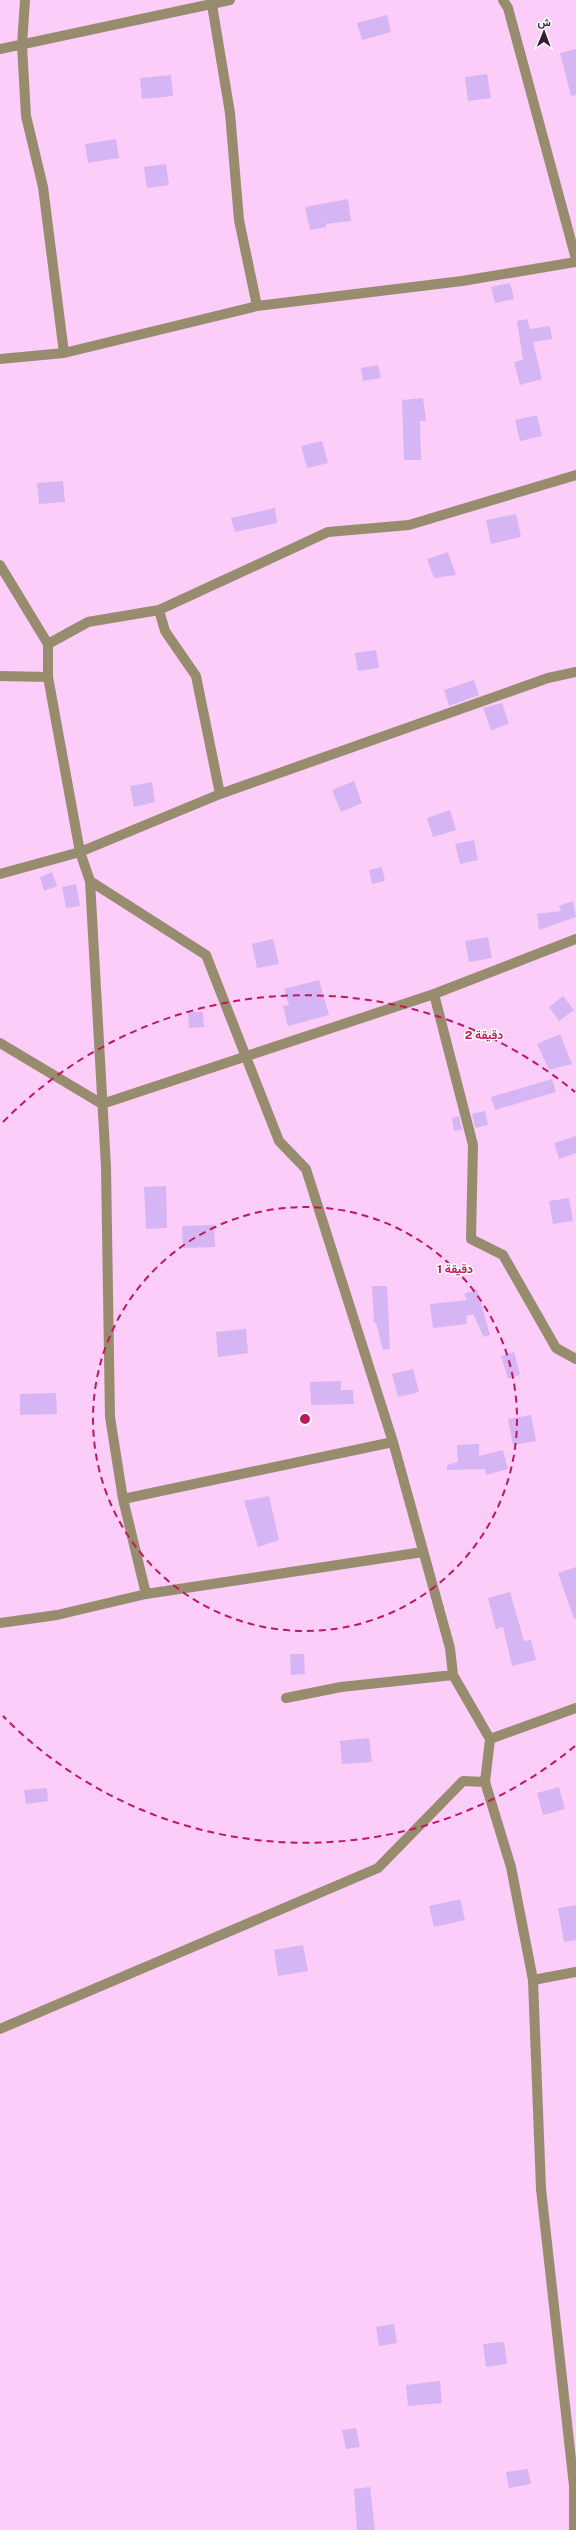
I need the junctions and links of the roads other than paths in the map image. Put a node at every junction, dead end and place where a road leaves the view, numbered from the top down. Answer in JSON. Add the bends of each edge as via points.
{"nodes":[{"id":1,"x":25,"y":0,"type":"edge"},
{"id":2,"x":230,"y":0,"type":"edge"},
{"id":3,"x":503,"y":0,"type":"edge"},
{"id":4,"x":212,"y":5,"type":"junction"},
{"id":5,"x":22,"y":45,"type":"junction"},
{"id":6,"x":0,"y":49,"type":"edge"},
{"id":7,"x":576,"y":260,"type":"edge"},
{"id":8,"x":257,"y":306,"type":"junction"},
{"id":9,"x":64,"y":353,"type":"junction"},
{"id":10,"x":0,"y":359,"type":"edge"},
{"id":11,"x":576,"y":475,"type":"edge"},
{"id":12,"x":0,"y":565,"type":"edge"},
{"id":13,"x":159,"y":610,"type":"junction"},
{"id":14,"x":48,"y":644,"type":"junction"},
{"id":15,"x":576,"y":672,"type":"edge"},
{"id":16,"x":0,"y":676,"type":"edge"},
{"id":17,"x":48,"y":677,"type":"junction"},
{"id":18,"x":220,"y":794,"type":"junction"},
{"id":19,"x":80,"y":852,"type":"junction"},
{"id":20,"x":0,"y":874,"type":"edge"},
{"id":21,"x":90,"y":881,"type":"junction"},
{"id":22,"x":576,"y":939,"type":"edge"},
{"id":23,"x":434,"y":994,"type":"junction"},
{"id":24,"x":0,"y":1043,"type":"edge"},
{"id":25,"x":246,"y":1056,"type":"junction"},
{"id":26,"x":102,"y":1104,"type":"junction"},
{"id":27,"x":576,"y":1359,"type":"edge"},
{"id":28,"x":393,"y":1442,"type":"junction"},
{"id":29,"x":123,"y":1500,"type":"junction"},
{"id":30,"x":423,"y":1552,"type":"junction"},
{"id":31,"x":146,"y":1594,"type":"junction"},
{"id":32,"x":0,"y":1623,"type":"edge"},
{"id":33,"x":453,"y":1675,"type":"junction"},
{"id":34,"x":286,"y":1698,"type":"dead end"},
{"id":35,"x":576,"y":1708,"type":"edge"},
{"id":36,"x":490,"y":1739,"type":"junction"},
{"id":37,"x":485,"y":1782,"type":"junction"},
{"id":38,"x":576,"y":1972,"type":"edge"},
{"id":39,"x":533,"y":1980,"type":"junction"},
{"id":40,"x":0,"y":2029,"type":"edge"},
{"id":41,"x":575,"y":2486,"type":"edge"},
{"id":42,"x":574,"y":2530,"type":"edge"}],
"edges":[{"from":1,"to":5,"type":"street"},
{"from":2,"to":4,"type":"street"},
{"from":3,"to":7,"type":"street","via":[[508,8]]},
{"from":4,"to":5,"type":"street"},
{"from":4,"to":8,"type":"street","via":[[230,113],[239,220]]},
{"from":5,"to":6,"type":"street"},
{"from":5,"to":9,"type":"street","via":[[26,116],[43,187]]},
{"from":7,"to":8,"type":"street","via":[[462,281]]},
{"from":8,"to":9,"type":"street"},
{"from":9,"to":10,"type":"street"},
{"from":11,"to":13,"type":"street","via":[[409,526],[328,532]]},
{"from":12,"to":14,"type":"street"},
{"from":13,"to":14,"type":"street","via":[[88,622]]},
{"from":13,"to":18,"type":"street","via":[[165,630],[196,676]]},
{"from":14,"to":17,"type":"street"},
{"from":15,"to":18,"type":"street","via":[[548,678]]},
{"from":16,"to":17,"type":"street"},
{"from":17,"to":19,"type":"street"},
{"from":18,"to":19,"type":"street"},
{"from":19,"to":20,"type":"street"},
{"from":19,"to":21,"type":"street"},
{"from":21,"to":25,"type":"street","via":[[206,955]]},
{"from":21,"to":26,"type":"street"},
{"from":22,"to":23,"type":"street"},
{"from":23,"to":25,"type":"street"},
{"from":23,"to":27,"type":"street","via":[[473,1145],[471,1239],[503,1255],[556,1348]]},
{"from":24,"to":26,"type":"street"},
{"from":25,"to":26,"type":"street"},
{"from":25,"to":28,"type":"street","via":[[279,1142],[306,1169]]},
{"from":26,"to":29,"type":"street","via":[[106,1168],[110,1418]]},
{"from":28,"to":29,"type":"street"},
{"from":28,"to":30,"type":"street"},
{"from":29,"to":31,"type":"street"},
{"from":30,"to":31,"type":"street"},
{"from":30,"to":33,"type":"street","via":[[450,1648]]},
{"from":31,"to":32,"type":"street","via":[[57,1615]]},
{"from":33,"to":34,"type":"street","via":[[341,1687]]},
{"from":33,"to":36,"type":"street"},
{"from":35,"to":36,"type":"street"},
{"from":36,"to":37,"type":"street"},
{"from":37,"to":39,"type":"street","via":[[511,1867]]},
{"from":37,"to":40,"type":"street","via":[[463,1781],[378,1868]]},
{"from":38,"to":39,"type":"street"},
{"from":39,"to":41,"type":"street","via":[[541,2189]]},
{"from":41,"to":42,"type":"street"}]}
